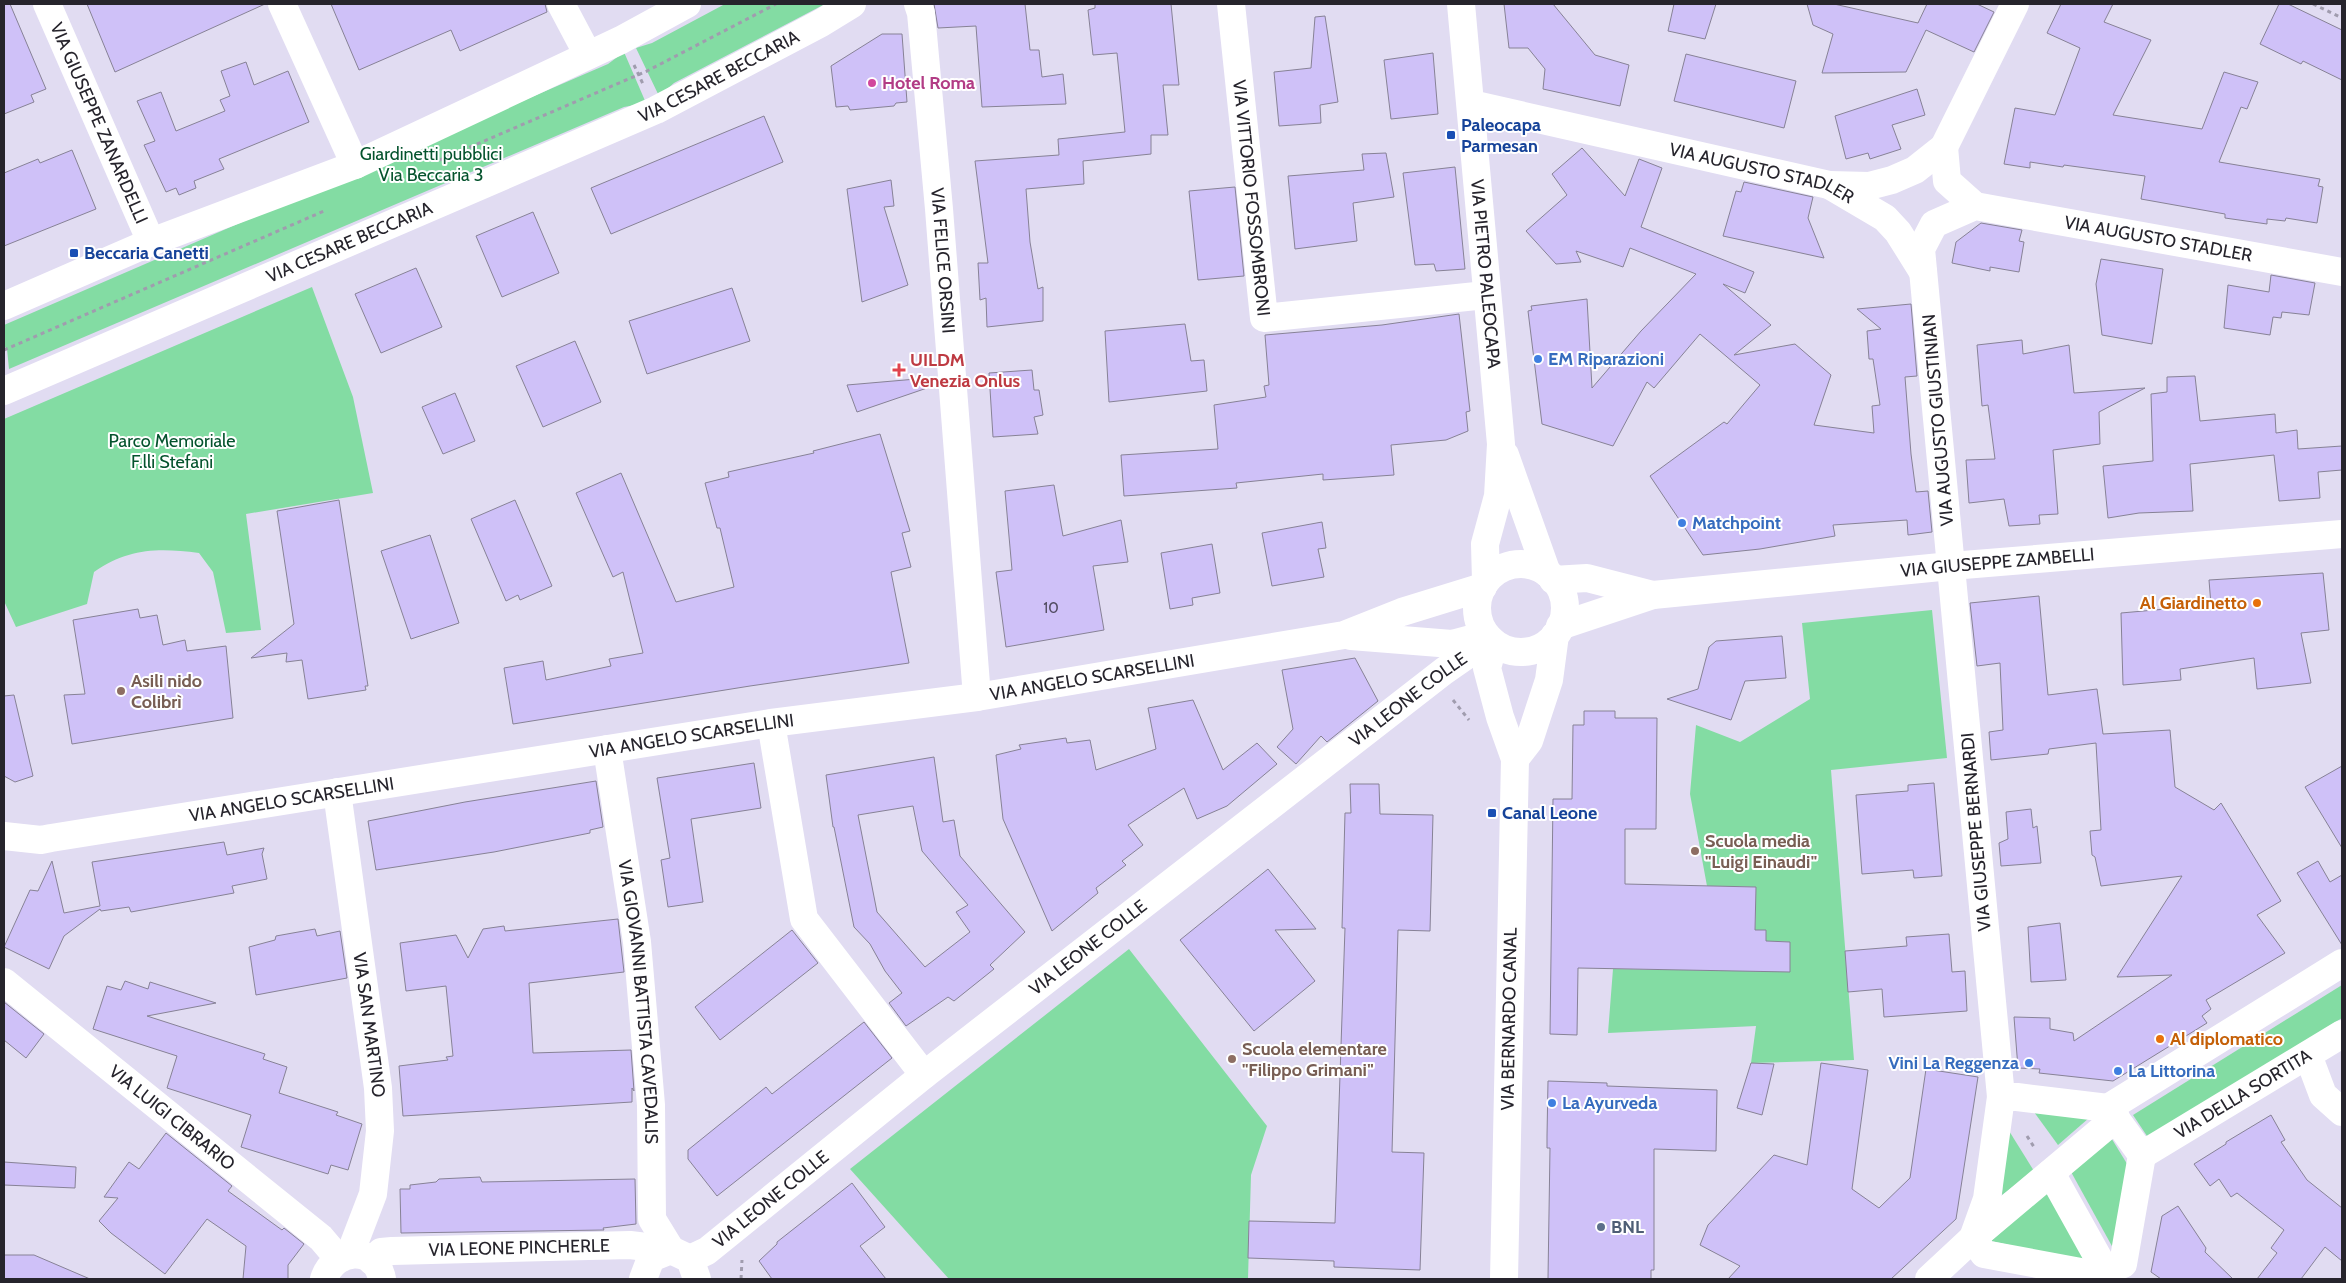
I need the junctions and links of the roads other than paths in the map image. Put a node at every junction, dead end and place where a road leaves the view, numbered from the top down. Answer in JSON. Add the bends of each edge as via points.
{"nodes":[{"id":1,"x":47,"y":4,"type":"edge"},
{"id":2,"x":282,"y":4,"type":"edge"},
{"id":3,"x":560,"y":4,"type":"edge"},
{"id":4,"x":687,"y":4,"type":"edge"},
{"id":5,"x":852,"y":4,"type":"edge"},
{"id":6,"x":918,"y":4,"type":"edge"},
{"id":7,"x":1231,"y":4,"type":"edge"},
{"id":8,"x":1461,"y":4,"type":"edge"},
{"id":9,"x":2015,"y":4,"type":"edge"},
{"id":10,"x":588,"y":55,"type":"junction"},
{"id":11,"x":1471,"y":104,"type":"junction"},
{"id":12,"x":1944,"y":147,"type":"junction"},
{"id":13,"x":355,"y":165,"type":"junction"},
{"id":14,"x":1829,"y":185,"type":"junction"},
{"id":15,"x":1976,"y":206,"type":"junction"},
{"id":16,"x":150,"y":242,"type":"junction"},
{"id":17,"x":2342,"y":272,"type":"edge"},
{"id":18,"x":1924,"y":274,"type":"junction"},
{"id":19,"x":1486,"y":295,"type":"junction"},
{"id":20,"x":4,"y":306,"type":"edge"},
{"id":21,"x":4,"y":390,"type":"edge"},
{"id":22,"x":1501,"y":444,"type":"junction"},
{"id":23,"x":2342,"y":534,"type":"edge"},
{"id":24,"x":1951,"y":566,"type":"junction"},
{"id":25,"x":1550,"y":576,"type":"junction"},
{"id":26,"x":1484,"y":584,"type":"junction"},
{"id":27,"x":1653,"y":595,"type":"junction"},
{"id":28,"x":1558,"y":631,"type":"junction"},
{"id":29,"x":1344,"y":635,"type":"junction"},
{"id":30,"x":1490,"y":639,"type":"junction"},
{"id":31,"x":977,"y":697,"type":"junction"},
{"id":32,"x":771,"y":723,"type":"junction"},
{"id":33,"x":607,"y":749,"type":"junction"},
{"id":34,"x":1515,"y":759,"type":"junction"},
{"id":35,"x":337,"y":792,"type":"junction"},
{"id":36,"x":4,"y":836,"type":"edge"},
{"id":37,"x":41,"y":840,"type":"junction"},
{"id":38,"x":4,"y":854,"type":"edge"},
{"id":39,"x":2342,"y":963,"type":"edge"},
{"id":40,"x":4,"y":982,"type":"edge"},
{"id":41,"x":2342,"y":1034,"type":"edge"},
{"id":42,"x":2308,"y":1055,"type":"junction"},
{"id":43,"x":924,"y":1075,"type":"junction"},
{"id":44,"x":2001,"y":1097,"type":"junction"},
{"id":45,"x":2342,"y":1112,"type":"edge"},
{"id":46,"x":2112,"y":1113,"type":"junction"},
{"id":47,"x":2142,"y":1155,"type":"junction"},
{"id":48,"x":2052,"y":1172,"type":"junction"},
{"id":49,"x":1973,"y":1238,"type":"junction"},
{"id":50,"x":686,"y":1263,"type":"edge"},
{"id":51,"x":353,"y":1266,"type":"edge"},
{"id":52,"x":2108,"y":1275,"type":"edge"},
{"id":53,"x":643,"y":1279,"type":"edge"},
{"id":54,"x":1504,"y":1279,"type":"edge"},
{"id":55,"x":1929,"y":1279,"type":"edge"}],
"edges":[{"from":1,"to":16,"type":"street","name":"VIA GIUSEPPE ZANARDELLI"},
{"from":2,"to":13,"type":"street"},
{"from":3,"to":10,"type":"street"},
{"from":4,"to":10,"type":"street"},
{"from":5,"to":21,"type":"street","name":"VIA CESARE BECCARIA","via":[[821,24],[656,110]]},
{"from":6,"to":31,"type":"street","name":"VIA FELICE ORSINI","via":[[939,209]]},
{"from":7,"to":19,"type":"street","name":"VIA VITTORIO FOSSOMBRONI","via":[[1264,318]]},
{"from":8,"to":11,"type":"street","name":"VIA PIETRO PALEOCAPA"},
{"from":9,"to":12,"type":"street"},
{"from":10,"to":13,"type":"street"},
{"from":11,"to":14,"type":"street","name":"VIA AUGUSTO STADLER"},
{"from":11,"to":19,"type":"street","name":"VIA PIETRO PALEOCAPA"},
{"from":12,"to":14,"type":"street","via":[[1914,170],[1892,180],[1869,186]]},
{"from":12,"to":15,"type":"street","via":[[1947,181]]},
{"from":13,"to":16,"type":"street"},
{"from":14,"to":18,"type":"street","name":"VIA AUGUSTO STADLER","via":[[1885,218],[1898,232]]},
{"from":15,"to":17,"type":"street","name":"VIA AUGUSTO STADLER"},
{"from":15,"to":18,"type":"street","via":[[1934,224],[1922,249]]},
{"from":16,"to":20,"type":"street"},
{"from":18,"to":24,"type":"street","name":"VIA AUGUSTO GIUSTINIAN"},
{"from":19,"to":22,"type":"street","name":"VIA PIETRO PALEOCAPA"},
{"from":22,"to":25,"type":"street","name":"VIA PIETRO PALEOCAPA"},
{"from":22,"to":26,"type":"street","name":"VIA PIETRO PALEOCAPA","via":[[1498,496],[1484,544]]},
{"from":23,"to":24,"type":"street","name":"VIA GIUSEPPE ZAMBELLI"},
{"from":24,"to":27,"type":"street","name":"VIA GIUSEPPE ZAMBELLI"},
{"from":24,"to":44,"type":"street","name":"VIA GIUSEPPE BERNARDI"},
{"from":25,"to":26,"type":"street","via":[[1532,566],[1515,564],[1498,570]]},
{"from":25,"to":27,"type":"street","name":"VIA GIUSEPPE ZAMBELLI","via":[[1587,578]]},
{"from":25,"to":28,"type":"street","via":[[1559,586],[1564,602],[1563,620]]},
{"from":26,"to":29,"type":"street","name":"VIA ANGELO SCARSELLINI"},
{"from":26,"to":30,"type":"street","via":[[1478,597],[1477,614],[1482,630]]},
{"from":27,"to":28,"type":"street","name":"VIA GIUSEPPE ZAMBELLI"},
{"from":28,"to":30,"type":"street","via":[[1543,647],[1526,652],[1509,651]]},
{"from":28,"to":34,"type":"street","via":[[1549,680],[1529,741]]},
{"from":29,"to":30,"type":"street","name":"VIA ANGELO SCARSELLINI","via":[[1452,644]]},
{"from":29,"to":31,"type":"street","name":"VIA ANGELO SCARSELLINI"},
{"from":30,"to":34,"type":"street","name":"VIA BERNARDO CANAL","via":[[1487,668]]},
{"from":30,"to":43,"type":"street","name":"VIA LEONE COLLE"},
{"from":31,"to":32,"type":"street","name":"VIA ANGELO SCARSELLINI"},
{"from":32,"to":33,"type":"street","name":"VIA ANGELO SCARSELLINI"},
{"from":32,"to":43,"type":"street","via":[[804,919]]},
{"from":33,"to":35,"type":"street","name":"VIA ANGELO SCARSELLINI"},
{"from":33,"to":50,"type":"street","name":"VIA GIOVANNI BATTISTA CAVEDALIS","via":[[637,942],[651,1104],[652,1219]]},
{"from":34,"to":54,"type":"street","name":"VIA BERNARDO CANAL"},
{"from":35,"to":37,"type":"street","name":"VIA ANGELO SCARSELLINI"},
{"from":35,"to":51,"type":"street","name":"VIA SAN MARTINO","via":[[378,1088],[380,1131],[373,1194]]},
{"from":36,"to":37,"type":"street"},
{"from":37,"to":38,"type":"street"},
{"from":39,"to":46,"type":"street"},
{"from":40,"to":51,"type":"street","name":"VIA LUIGI CIBRARIO"},
{"from":41,"to":42,"type":"street","name":"VIA DELLA SORTITA"},
{"from":42,"to":45,"type":"street","via":[[2323,1095]]},
{"from":42,"to":47,"type":"street","name":"VIA DELLA SORTITA"},
{"from":43,"to":50,"type":"street","name":"VIA LEONE COLLE","via":[[707,1251]]},
{"from":44,"to":46,"type":"street"},
{"from":44,"to":49,"type":"street","name":"VIA GIUSEPPE BERNARDI","via":[[1987,1199]]},
{"from":46,"to":47,"type":"street"},
{"from":46,"to":48,"type":"street"},
{"from":47,"to":52,"type":"street","via":[[2123,1264]]},
{"from":48,"to":49,"type":"street"},
{"from":48,"to":52,"type":"street"},
{"from":49,"to":52,"type":"street","via":[[1984,1254],[2086,1274]]},
{"from":49,"to":55,"type":"street"},
{"from":50,"to":51,"type":"street","name":"VIA LEONE PINCHERLE","via":[[630,1245],[392,1251],[381,1252]]},
{"from":50,"to":53,"type":"street","name":"VIA LEONE COLLE","via":[[651,1258]]}]}
